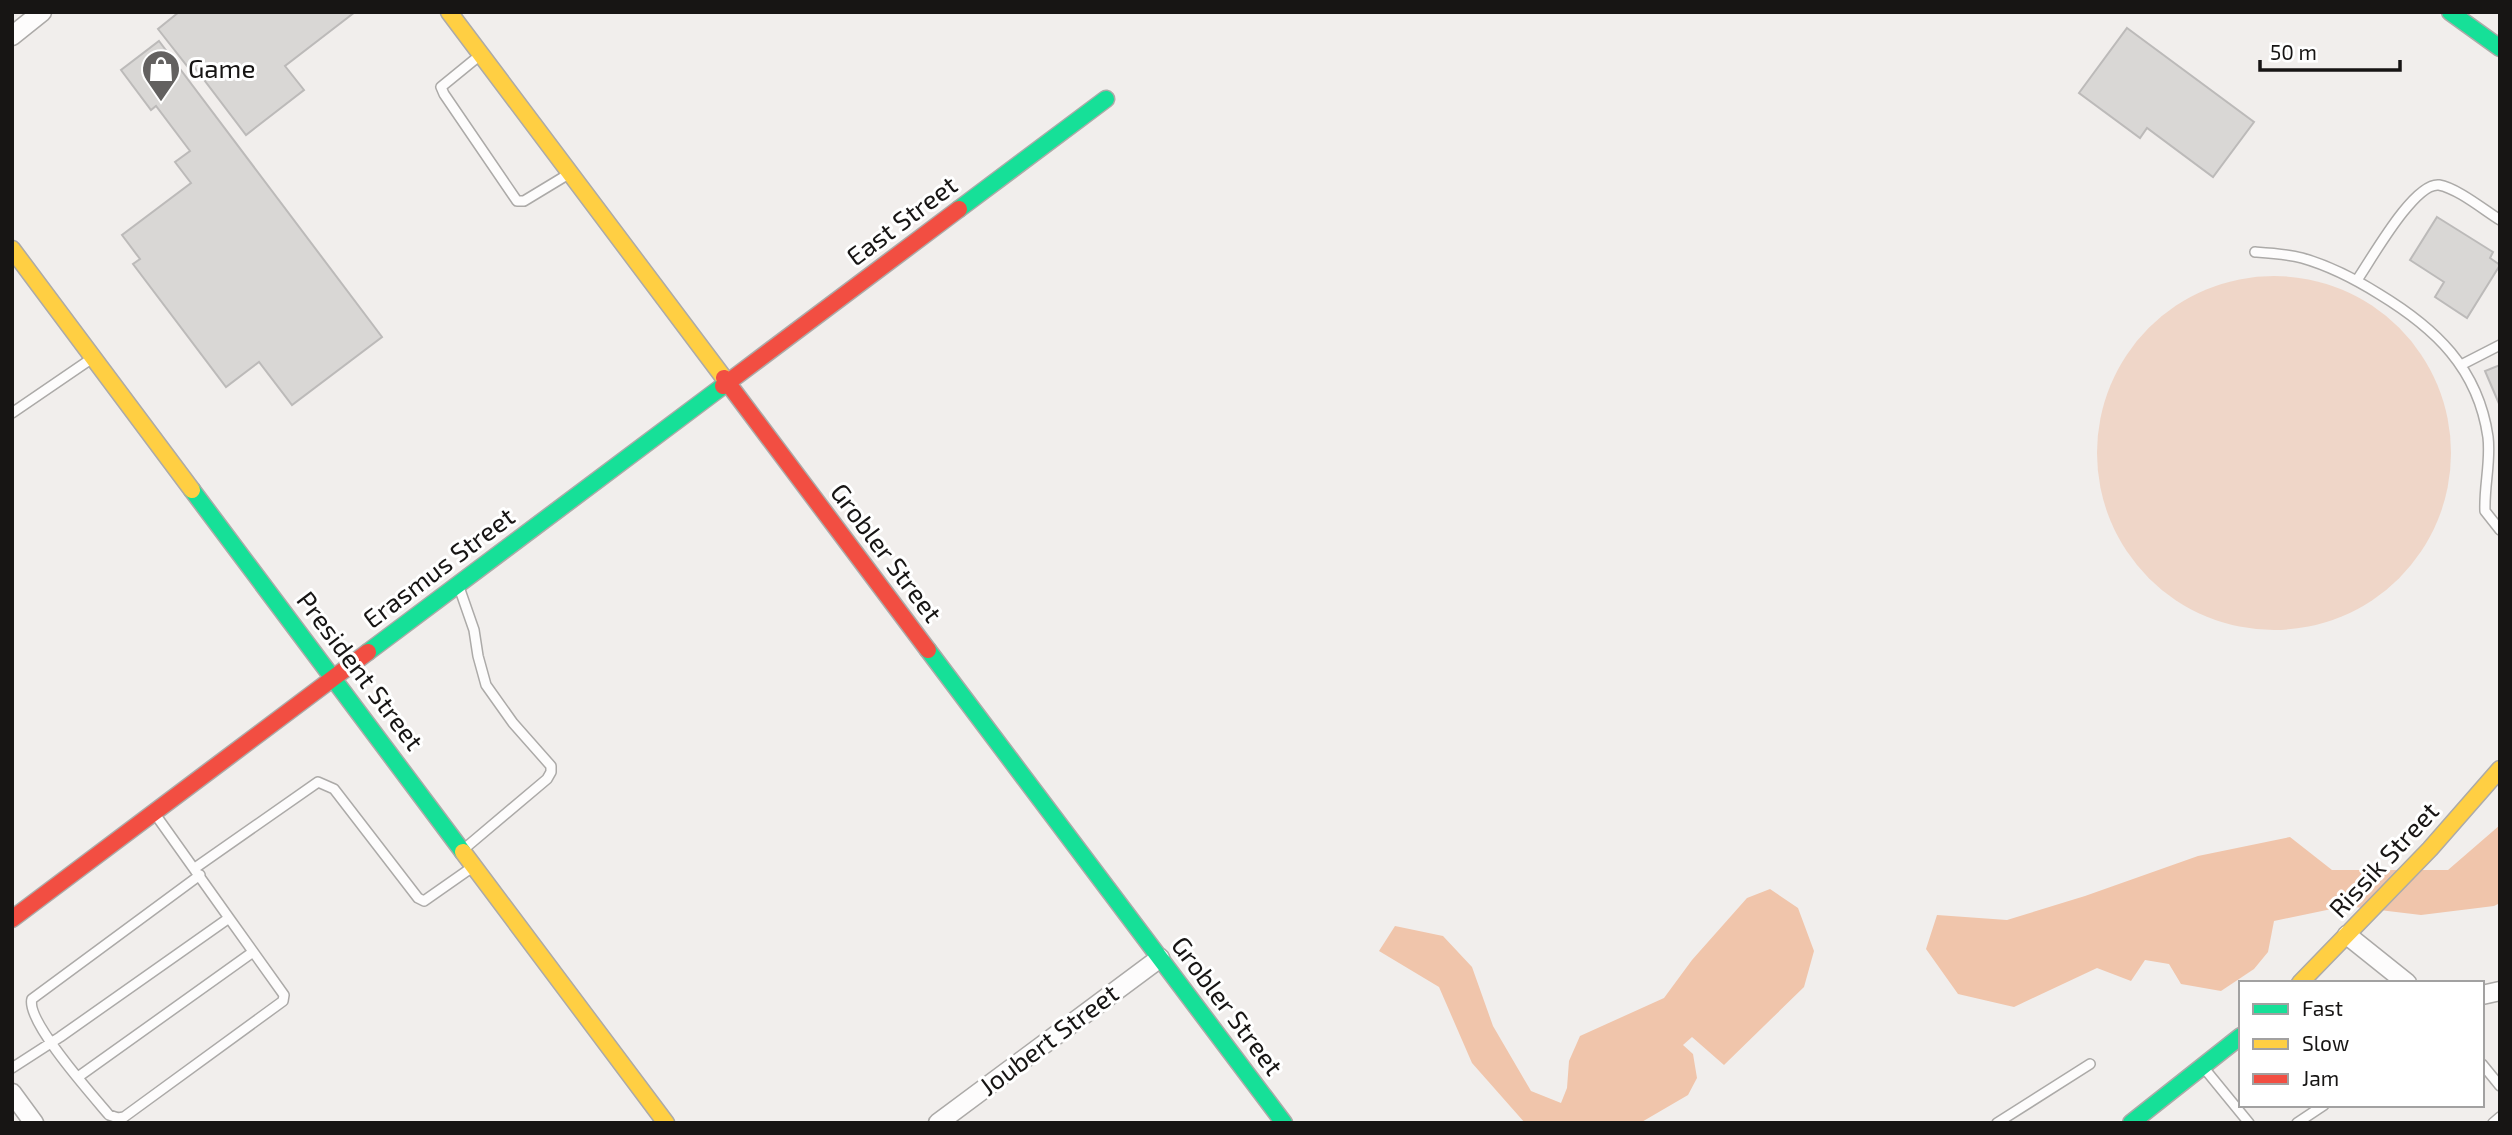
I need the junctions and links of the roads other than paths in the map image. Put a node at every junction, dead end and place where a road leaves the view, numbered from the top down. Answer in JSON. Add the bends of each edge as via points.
{"nodes":[{"id":1,"x":43,"y":12,"type":"edge"},
{"id":2,"x":449,"y":12,"type":"edge"},
{"id":3,"x":2450,"y":12,"type":"edge"},
{"id":4,"x":12,"y":36,"type":"edge"},
{"id":5,"x":2500,"y":48,"type":"edge"},
{"id":6,"x":481,"y":55,"type":"junction"},
{"id":7,"x":1106,"y":99,"type":"dead end"},
{"id":8,"x":570,"y":173,"type":"junction"},
{"id":9,"x":2500,"y":220,"type":"edge"},
{"id":10,"x":12,"y":249,"type":"edge"},
{"id":11,"x":2255,"y":251,"type":"dead end"},
{"id":12,"x":2357,"y":280,"type":"junction"},
{"id":13,"x":2500,"y":345,"type":"edge"},
{"id":14,"x":93,"y":357,"type":"junction"},
{"id":15,"x":2461,"y":365,"type":"junction"},
{"id":16,"x":727,"y":382,"type":"junction"},
{"id":17,"x":12,"y":413,"type":"edge"},
{"id":18,"x":2500,"y":530,"type":"edge"},
{"id":19,"x":458,"y":585,"type":"junction"},
{"id":20,"x":334,"y":677,"type":"junction"},
{"id":21,"x":2500,"y":769,"type":"edge"},
{"id":22,"x":155,"y":814,"type":"junction"},
{"id":23,"x":463,"y":850,"type":"junction"},
{"id":24,"x":475,"y":866,"type":"junction"},
{"id":25,"x":198,"y":871,"type":"junction"},
{"id":26,"x":229,"y":918,"type":"junction"},
{"id":27,"x":12,"y":919,"type":"edge"},
{"id":28,"x":2347,"y":935,"type":"junction"},
{"id":29,"x":253,"y":952,"type":"junction"},
{"id":30,"x":1160,"y":958,"type":"junction"},
{"id":31,"x":2302,"y":981,"type":"edge"},
{"id":32,"x":2404,"y":981,"type":"edge"},
{"id":33,"x":2239,"y":1038,"type":"edge"},
{"id":34,"x":50,"y":1043,"type":"junction"},
{"id":35,"x":2090,"y":1064,"type":"dead end"},
{"id":36,"x":2484,"y":1066,"type":"edge"},
{"id":37,"x":2203,"y":1067,"type":"junction"},
{"id":38,"x":12,"y":1068,"type":"edge"},
{"id":39,"x":78,"y":1077,"type":"junction"},
{"id":40,"x":2500,"y":1086,"type":"edge"},
{"id":41,"x":12,"y":1093,"type":"edge"},
{"id":42,"x":2321,"y":1107,"type":"edge"},
{"id":43,"x":2500,"y":1117,"type":"edge"},
{"id":44,"x":34,"y":1123,"type":"edge"},
{"id":45,"x":666,"y":1123,"type":"edge"},
{"id":46,"x":938,"y":1123,"type":"edge"},
{"id":47,"x":1284,"y":1123,"type":"edge"},
{"id":48,"x":1997,"y":1123,"type":"edge"},
{"id":49,"x":2131,"y":1123,"type":"edge"},
{"id":50,"x":2249,"y":1123,"type":"edge"},
{"id":51,"x":2297,"y":1123,"type":"edge"},
{"id":52,"x":2493,"y":1123,"type":"edge"}],
"edges":[{"from":1,"to":4,"type":"street"},
{"from":2,"to":6,"type":"main road","name":"Grobler Street"},
{"from":3,"to":5,"type":"main road"},
{"from":6,"to":8,"type":"main road","name":"Grobler Street"},
{"from":6,"to":8,"type":"lane","via":[[441,87],[517,201]]},
{"from":7,"to":16,"type":"main road","name":"East Street"},
{"from":8,"to":16,"type":"main road","name":"Grobler Street"},
{"from":9,"to":12,"type":"lane","via":[[2454,191],[2431,185],[2413,198]]},
{"from":10,"to":14,"type":"main road","name":"President Street"},
{"from":11,"to":12,"type":"lane","via":[[2300,257]]},
{"from":12,"to":15,"type":"lane","via":[[2429,328]]},
{"from":13,"to":15,"type":"lane"},
{"from":14,"to":17,"type":"lane"},
{"from":14,"to":20,"type":"main road","name":"President Street"},
{"from":15,"to":18,"type":"lane","via":[[2488,436],[2485,511]]},
{"from":16,"to":19,"type":"main road","name":"Erasmus Street"},
{"from":16,"to":30,"type":"main road","name":"Grobler Street"},
{"from":19,"to":20,"type":"main road","name":"Erasmus Street"},
{"from":19,"to":23,"type":"lane","via":[[486,685],[551,765],[547,779]]},
{"from":20,"to":22,"type":"main road","name":"Erasmus Street"},
{"from":20,"to":23,"type":"main road","name":"President Street"},
{"from":21,"to":28,"type":"main road","name":"Rissik Street"},
{"from":22,"to":25,"type":"lane"},
{"from":22,"to":27,"type":"main road","name":"Erasmus Street"},
{"from":23,"to":24,"type":"main road","name":"President Street"},
{"from":24,"to":25,"type":"lane","via":[[424,901],[418,898],[334,789],[318,782]]},
{"from":24,"to":45,"type":"main road","name":"President Street"},
{"from":25,"to":26,"type":"lane"},
{"from":25,"to":34,"type":"lane","via":[[32,999],[30,1009]]},
{"from":26,"to":29,"type":"lane"},
{"from":26,"to":34,"type":"lane"},
{"from":28,"to":31,"type":"main road","name":"Rissik Street"},
{"from":28,"to":32,"type":"street"},
{"from":29,"to":39,"type":"lane"},
{"from":29,"to":39,"type":"lane","via":[[284,995],[283,1001],[124,1116],[108,1115]]},
{"from":30,"to":46,"type":"street","name":"Joubert Street"},
{"from":30,"to":47,"type":"main road","name":"Grobler Street"},
{"from":33,"to":37,"type":"main road"},
{"from":34,"to":38,"type":"lane"},
{"from":34,"to":39,"type":"lane"},
{"from":35,"to":48,"type":"lane"},
{"from":36,"to":40,"type":"lane"},
{"from":37,"to":49,"type":"main road"},
{"from":37,"to":50,"type":"lane"},
{"from":41,"to":44,"type":"street"},
{"from":42,"to":51,"type":"lane"},
{"from":43,"to":52,"type":"lane"}]}
